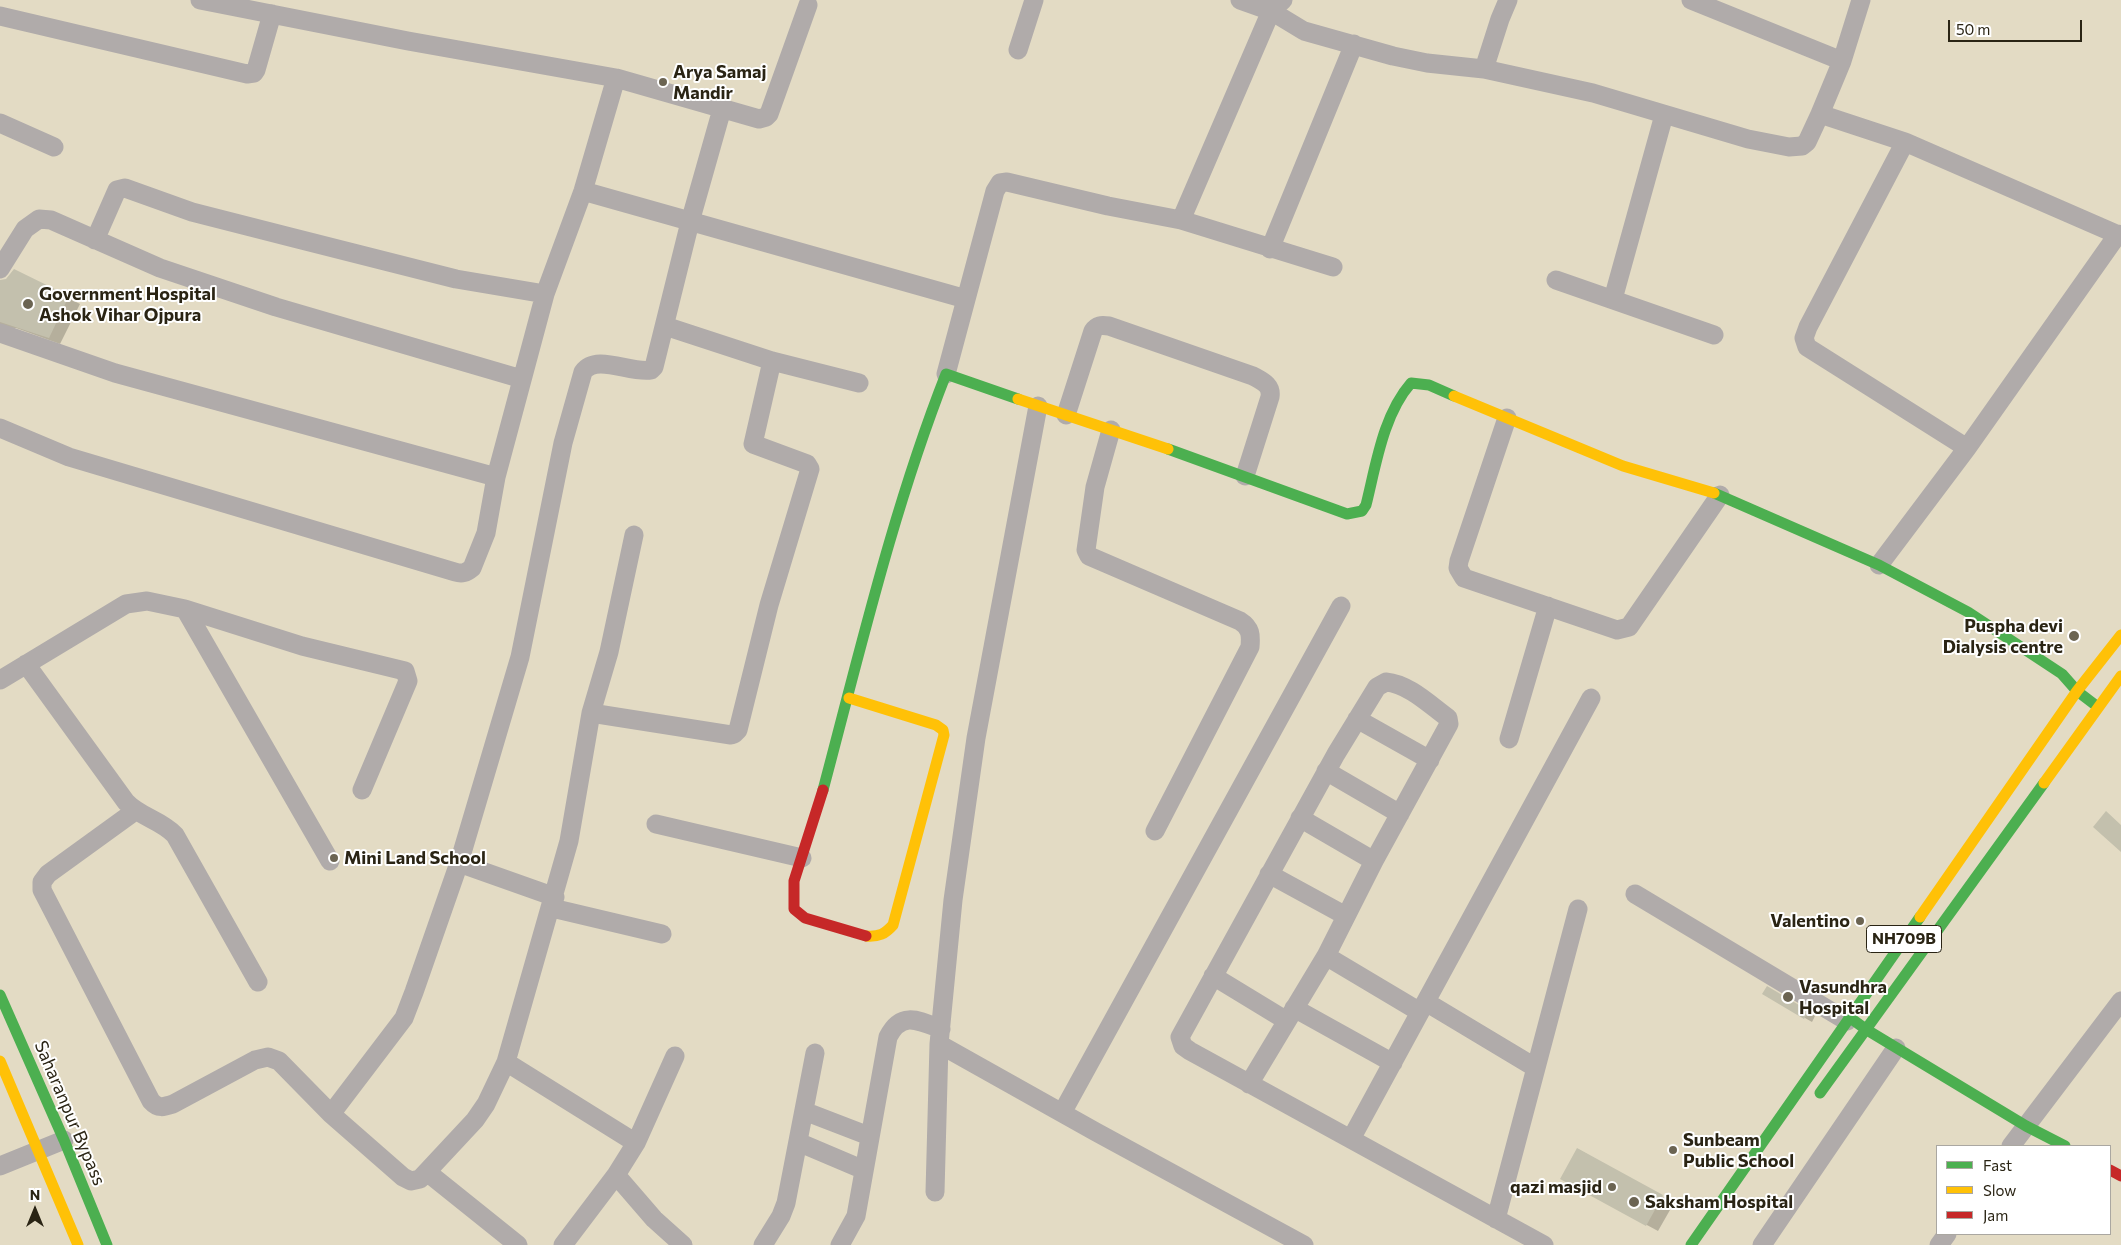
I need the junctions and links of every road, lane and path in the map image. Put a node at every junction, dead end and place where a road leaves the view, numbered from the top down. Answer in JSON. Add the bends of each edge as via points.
{"nodes":[{"id":1,"x":200,"y":0,"type":"edge"},
{"id":2,"x":1034,"y":0,"type":"edge"},
{"id":3,"x":1240,"y":0,"type":"edge"},
{"id":4,"x":1508,"y":0,"type":"edge"},
{"id":5,"x":1691,"y":0,"type":"edge"},
{"id":6,"x":1861,"y":0,"type":"edge"},
{"id":7,"x":1277,"y":5,"type":"edge"},
{"id":8,"x":808,"y":6,"type":"dead end"},
{"id":9,"x":272,"y":14,"type":"junction"},
{"id":10,"x":0,"y":16,"type":"edge"},
{"id":11,"x":1354,"y":44,"type":"junction"},
{"id":12,"x":1018,"y":50,"type":"dead end"},
{"id":13,"x":1842,"y":60,"type":"junction"},
{"id":14,"x":1484,"y":69,"type":"junction"},
{"id":15,"x":616,"y":78,"type":"junction"},
{"id":16,"x":722,"y":109,"type":"junction"},
{"id":17,"x":1820,"y":114,"type":"junction"},
{"id":18,"x":1664,"y":115,"type":"junction"},
{"id":19,"x":0,"y":123,"type":"edge"},
{"id":20,"x":1905,"y":142,"type":"junction"},
{"id":21,"x":54,"y":147,"type":"dead end"},
{"id":22,"x":583,"y":191,"type":"junction"},
{"id":23,"x":1182,"y":220,"type":"junction"},
{"id":24,"x":690,"y":222,"type":"junction"},
{"id":25,"x":2120,"y":235,"type":"edge"},
{"id":26,"x":95,"y":240,"type":"junction"},
{"id":27,"x":1270,"y":249,"type":"junction"},
{"id":28,"x":1333,"y":267,"type":"dead end"},
{"id":29,"x":0,"y":269,"type":"edge"},
{"id":30,"x":1556,"y":280,"type":"dead end"},
{"id":31,"x":545,"y":294,"type":"junction"},
{"id":32,"x":966,"y":299,"type":"junction"},
{"id":33,"x":1613,"y":299,"type":"junction"},
{"id":34,"x":665,"y":326,"type":"junction"},
{"id":35,"x":0,"y":333,"type":"edge"},
{"id":36,"x":1714,"y":335,"type":"dead end"},
{"id":37,"x":772,"y":361,"type":"junction"},
{"id":38,"x":946,"y":374,"type":"junction"},
{"id":39,"x":522,"y":379,"type":"junction"},
{"id":40,"x":858,"y":383,"type":"dead end"},
{"id":41,"x":1038,"y":406,"type":"junction"},
{"id":42,"x":1066,"y":415,"type":"junction"},
{"id":43,"x":1507,"y":418,"type":"junction"},
{"id":44,"x":0,"y":428,"type":"edge"},
{"id":45,"x":1112,"y":430,"type":"junction"},
{"id":46,"x":1967,"y":448,"type":"junction"},
{"id":47,"x":1245,"y":476,"type":"junction"},
{"id":48,"x":496,"y":477,"type":"junction"},
{"id":49,"x":1720,"y":495,"type":"junction"},
{"id":50,"x":634,"y":535,"type":"dead end"},
{"id":51,"x":1879,"y":564,"type":"junction"},
{"id":52,"x":1341,"y":606,"type":"dead end"},
{"id":53,"x":1548,"y":606,"type":"junction"},
{"id":54,"x":185,"y":609,"type":"junction"},
{"id":55,"x":2121,"y":635,"type":"edge"},
{"id":56,"x":26,"y":664,"type":"junction"},
{"id":57,"x":2121,"y":676,"type":"edge"},
{"id":58,"x":0,"y":680,"type":"edge"},
{"id":59,"x":2077,"y":691,"type":"junction"},
{"id":60,"x":849,"y":698,"type":"junction"},
{"id":61,"x":1591,"y":698,"type":"dead end"},
{"id":62,"x":2099,"y":708,"type":"junction"},
{"id":63,"x":591,"y":712,"type":"junction"},
{"id":64,"x":1357,"y":719,"type":"junction"},
{"id":65,"x":1509,"y":739,"type":"dead end"},
{"id":66,"x":1430,"y":760,"type":"junction"},
{"id":67,"x":1326,"y":771,"type":"junction"},
{"id":68,"x":362,"y":790,"type":"dead end"},
{"id":69,"x":135,"y":811,"type":"junction"},
{"id":70,"x":1400,"y":814,"type":"junction"},
{"id":71,"x":1300,"y":818,"type":"junction"},
{"id":72,"x":656,"y":824,"type":"dead end"},
{"id":73,"x":1155,"y":831,"type":"dead end"},
{"id":74,"x":802,"y":858,"type":"junction"},
{"id":75,"x":1374,"y":860,"type":"junction"},
{"id":76,"x":330,"y":862,"type":"dead end"},
{"id":77,"x":458,"y":863,"type":"junction"},
{"id":78,"x":1269,"y":874,"type":"junction"},
{"id":79,"x":1635,"y":894,"type":"dead end"},
{"id":80,"x":553,"y":903,"type":"junction"},
{"id":81,"x":1578,"y":909,"type":"dead end"},
{"id":82,"x":1346,"y":916,"type":"junction"},
{"id":83,"x":662,"y":934,"type":"dead end"},
{"id":84,"x":1326,"y":956,"type":"junction"},
{"id":85,"x":1213,"y":976,"type":"junction"},
{"id":86,"x":258,"y":982,"type":"dead end"},
{"id":87,"x":0,"y":995,"type":"edge"},
{"id":88,"x":1423,"y":1007,"type":"junction"},
{"id":89,"x":2118,"y":1012,"type":"edge"},
{"id":90,"x":1291,"y":1014,"type":"junction"},
{"id":91,"x":1848,"y":1019,"type":"junction"},
{"id":92,"x":1866,"y":1030,"type":"junction"},
{"id":93,"x":940,"y":1036,"type":"junction"},
{"id":94,"x":1896,"y":1048,"type":"junction"},
{"id":95,"x":815,"y":1053,"type":"dead end"},
{"id":96,"x":675,"y":1056,"type":"dead end"},
{"id":97,"x":0,"y":1060,"type":"edge"},
{"id":98,"x":506,"y":1062,"type":"junction"},
{"id":99,"x":1393,"y":1063,"type":"junction"},
{"id":100,"x":1536,"y":1068,"type":"junction"},
{"id":101,"x":1249,"y":1084,"type":"junction"},
{"id":102,"x":1813,"y":1103,"type":"dead end"},
{"id":103,"x":804,"y":1111,"type":"junction"},
{"id":104,"x":1062,"y":1113,"type":"junction"},
{"id":105,"x":331,"y":1114,"type":"junction"},
{"id":106,"x":2026,"y":1126,"type":"junction"},
{"id":107,"x":869,"y":1136,"type":"junction"},
{"id":108,"x":1351,"y":1139,"type":"junction"},
{"id":109,"x":64,"y":1140,"type":"junction"},
{"id":110,"x":798,"y":1142,"type":"junction"},
{"id":111,"x":636,"y":1143,"type":"junction"},
{"id":112,"x":2012,"y":1145,"type":"edge"},
{"id":113,"x":2063,"y":1145,"type":"edge"},
{"id":114,"x":38,"y":1150,"type":"junction"},
{"id":115,"x":0,"y":1166,"type":"edge"},
{"id":116,"x":864,"y":1170,"type":"junction"},
{"id":117,"x":427,"y":1172,"type":"junction"},
{"id":118,"x":616,"y":1175,"type":"junction"},
{"id":119,"x":935,"y":1192,"type":"dead end"},
{"id":120,"x":1496,"y":1219,"type":"junction"},
{"id":121,"x":78,"y":1245,"type":"edge"},
{"id":122,"x":107,"y":1245,"type":"edge"},
{"id":123,"x":518,"y":1245,"type":"edge"},
{"id":124,"x":563,"y":1245,"type":"edge"},
{"id":125,"x":683,"y":1245,"type":"edge"},
{"id":126,"x":763,"y":1245,"type":"edge"},
{"id":127,"x":840,"y":1245,"type":"edge"},
{"id":128,"x":1304,"y":1245,"type":"edge"},
{"id":129,"x":1544,"y":1245,"type":"edge"},
{"id":130,"x":1690,"y":1245,"type":"edge"},
{"id":131,"x":1762,"y":1245,"type":"edge"}],
"edges":[{"from":1,"to":9,"type":"street"},
{"from":2,"to":12,"type":"street"},
{"from":3,"to":7,"type":"street"},
{"from":4,"to":14,"type":"street"},
{"from":5,"to":13,"type":"street"},
{"from":6,"to":13,"type":"street"},
{"from":7,"to":11,"type":"street","via":[[1304,31]]},
{"from":7,"to":23,"type":"street"},
{"from":8,"to":16,"type":"street","via":[[768,116],[759,119]]},
{"from":9,"to":10,"type":"street","via":[[255,72],[247,74]]},
{"from":9,"to":15,"type":"street"},
{"from":11,"to":14,"type":"street","via":[[1427,63]]},
{"from":11,"to":27,"type":"street"},
{"from":13,"to":17,"type":"street"},
{"from":14,"to":18,"type":"street","via":[[1593,93]]},
{"from":15,"to":16,"type":"street"},
{"from":15,"to":22,"type":"street"},
{"from":16,"to":24,"type":"street"},
{"from":17,"to":18,"type":"street","via":[[1807,142],[1790,147],[1748,140]]},
{"from":17,"to":20,"type":"street"},
{"from":18,"to":33,"type":"street"},
{"from":19,"to":21,"type":"street"},
{"from":20,"to":25,"type":"street"},
{"from":20,"to":46,"type":"street","via":[[1808,327],[1805,341],[1807,347]]},
{"from":22,"to":24,"type":"street"},
{"from":22,"to":31,"type":"street"},
{"from":23,"to":27,"type":"street"},
{"from":23,"to":32,"type":"street","via":[[1000,183],[995,191]]},
{"from":24,"to":32,"type":"street"},
{"from":24,"to":34,"type":"street"},
{"from":25,"to":46,"type":"street"},
{"from":26,"to":29,"type":"street","via":[[51,220],[39,219],[25,229]]},
{"from":26,"to":31,"type":"street","via":[[117,190],[125,188],[192,212],[300,240],[456,279]]},
{"from":26,"to":39,"type":"street","via":[[160,268],[258,301]]},
{"from":27,"to":28,"type":"street"},
{"from":30,"to":33,"type":"street"},
{"from":31,"to":39,"type":"street"},
{"from":32,"to":38,"type":"street"},
{"from":33,"to":36,"type":"street"},
{"from":34,"to":37,"type":"street"},
{"from":34,"to":77,"type":"street","via":[[651,370],[598,363],[588,366],[583,372],[563,443],[520,657]]},
{"from":35,"to":48,"type":"street","via":[[115,373]]},
{"from":37,"to":40,"type":"street"},
{"from":37,"to":63,"type":"street","via":[[753,444],[807,464],[810,469],[769,605],[738,730],[731,735]]},
{"from":38,"to":41,"type":"main road"},
{"from":38,"to":60,"type":"main road","via":[[930,413],[889,546]]},
{"from":39,"to":48,"type":"street"},
{"from":41,"to":42,"type":"main road"},
{"from":41,"to":93,"type":"street","via":[[976,738],[953,900]]},
{"from":42,"to":45,"type":"main road"},
{"from":42,"to":47,"type":"street","via":[[1092,331],[1101,325],[1109,326],[1266,383],[1270,397]]},
{"from":43,"to":47,"type":"main road","via":[[1429,385],[1410,382],[1404,388],[1389,422],[1366,505],[1357,513],[1348,514]]},
{"from":43,"to":49,"type":"main road","via":[[1623,466]]},
{"from":43,"to":53,"type":"street","via":[[1458,568],[1464,578]]},
{"from":44,"to":48,"type":"street","via":[[69,457],[462,574],[472,568],[486,533]]},
{"from":45,"to":47,"type":"main road"},
{"from":45,"to":73,"type":"street","via":[[1095,487],[1086,550],[1089,556],[1240,621],[1251,635],[1250,647]]},
{"from":46,"to":51,"type":"street"},
{"from":49,"to":51,"type":"main road"},
{"from":49,"to":53,"type":"street","via":[[1629,627],[1617,630]]},
{"from":50,"to":63,"type":"street","via":[[609,652]]},
{"from":51,"to":59,"type":"main road","via":[[1968,612],[2062,674]]},
{"from":52,"to":104,"type":"street"},
{"from":53,"to":65,"type":"street"},
{"from":54,"to":56,"type":"street","via":[[147,601],[126,604]]},
{"from":54,"to":68,"type":"street","via":[[302,646],[405,671],[408,681]]},
{"from":54,"to":76,"type":"street"},
{"from":55,"to":59,"type":"main road","number":"NH709B"},
{"from":56,"to":58,"type":"street"},
{"from":56,"to":69,"type":"street"},
{"from":57,"to":62,"type":"main road","number":"NH709B"},
{"from":59,"to":62,"type":"main road"},
{"from":59,"to":91,"type":"main road","number":"NH709B"},
{"from":60,"to":74,"type":"main road"},
{"from":60,"to":74,"type":"main road","via":[[943,730],[927,803],[893,926],[885,934],[861,936],[805,918],[794,909],[793,898],[794,881]]},
{"from":61,"to":88,"type":"street"},
{"from":62,"to":92,"type":"main road","number":"NH709B"},
{"from":63,"to":80,"type":"street","via":[[569,842]]},
{"from":64,"to":66,"type":"street"},
{"from":64,"to":66,"type":"street","via":[[1382,683],[1413,693],[1449,720]]},
{"from":64,"to":67,"type":"street"},
{"from":66,"to":70,"type":"street"},
{"from":67,"to":70,"type":"street"},
{"from":67,"to":71,"type":"street"},
{"from":69,"to":86,"type":"street","via":[[167,827],[175,835]]},
{"from":69,"to":105,"type":"street","via":[[48,874],[42,882],[42,890],[151,1101],[162,1108],[173,1104],[242,1066],[268,1057],[279,1061]]},
{"from":70,"to":75,"type":"street"},
{"from":71,"to":75,"type":"street"},
{"from":71,"to":78,"type":"street"},
{"from":72,"to":74,"type":"street"},
{"from":75,"to":82,"type":"street"},
{"from":77,"to":80,"type":"street"},
{"from":77,"to":105,"type":"street","via":[[404,1018]]},
{"from":78,"to":82,"type":"street"},
{"from":78,"to":85,"type":"street"},
{"from":79,"to":91,"type":"street"},
{"from":80,"to":83,"type":"street"},
{"from":80,"to":98,"type":"street"},
{"from":81,"to":100,"type":"street"},
{"from":82,"to":84,"type":"street"},
{"from":84,"to":88,"type":"street"},
{"from":84,"to":90,"type":"street"},
{"from":85,"to":90,"type":"street"},
{"from":85,"to":101,"type":"street","via":[[1180,1038],[1183,1046]]},
{"from":87,"to":109,"type":"main road","name":"Saharanpur Bypass"},
{"from":88,"to":99,"type":"street"},
{"from":88,"to":100,"type":"street"},
{"from":89,"to":106,"type":"street"},
{"from":90,"to":99,"type":"street"},
{"from":90,"to":101,"type":"street"},
{"from":91,"to":92,"type":"main road"},
{"from":91,"to":130,"type":"main road","number":"NH709B"},
{"from":92,"to":94,"type":"main road"},
{"from":92,"to":102,"type":"main road","number":"NH709B"},
{"from":93,"to":104,"type":"street"},
{"from":93,"to":107,"type":"street","via":[[917,1020],[899,1021],[893,1027],[888,1038]]},
{"from":93,"to":119,"type":"street"},
{"from":94,"to":106,"type":"main road"},
{"from":94,"to":131,"type":"street"},
{"from":95,"to":103,"type":"street"},
{"from":96,"to":111,"type":"street"},
{"from":97,"to":114,"type":"main road"},
{"from":98,"to":111,"type":"street"},
{"from":98,"to":117,"type":"street","via":[[475,1120]]},
{"from":99,"to":108,"type":"street"},
{"from":100,"to":120,"type":"street"},
{"from":101,"to":108,"type":"street"},
{"from":103,"to":107,"type":"street"},
{"from":103,"to":110,"type":"street"},
{"from":104,"to":128,"type":"street"},
{"from":105,"to":117,"type":"street","via":[[403,1178],[411,1181],[420,1179]]},
{"from":106,"to":112,"type":"street"},
{"from":106,"to":113,"type":"main road"},
{"from":107,"to":116,"type":"street"},
{"from":108,"to":120,"type":"street"},
{"from":109,"to":114,"type":"street"},
{"from":109,"to":122,"type":"main road","name":"Saharanpur Bypass"},
{"from":110,"to":116,"type":"street"},
{"from":110,"to":126,"type":"street","via":[[786,1203]]},
{"from":111,"to":118,"type":"street"},
{"from":114,"to":115,"type":"street"},
{"from":114,"to":121,"type":"main road"},
{"from":116,"to":127,"type":"street","via":[[856,1216]]},
{"from":117,"to":123,"type":"street"},
{"from":118,"to":124,"type":"street"},
{"from":118,"to":125,"type":"street","via":[[654,1220]]},
{"from":120,"to":129,"type":"street"}]}
